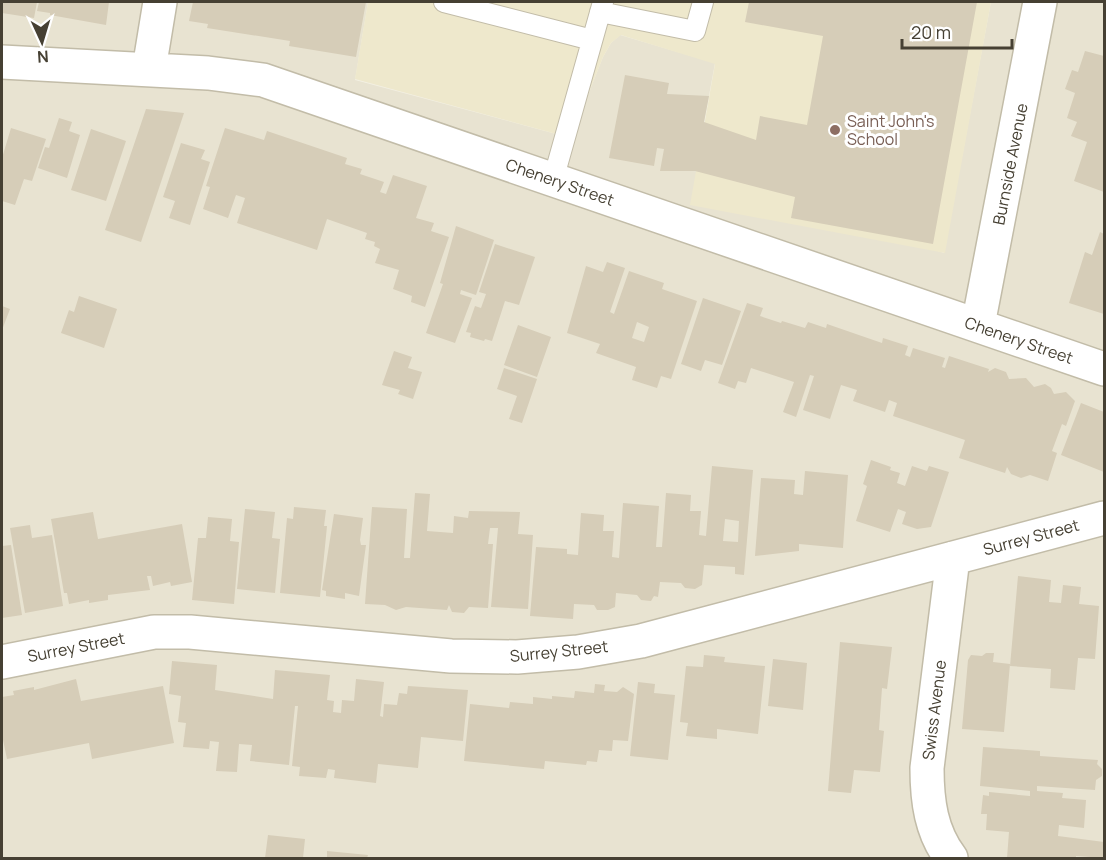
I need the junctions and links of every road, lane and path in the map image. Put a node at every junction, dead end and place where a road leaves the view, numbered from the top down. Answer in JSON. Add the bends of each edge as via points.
{"nodes":[{"id":1,"x":160,"y":2,"type":"edge"},
{"id":2,"x":444,"y":2,"type":"edge"},
{"id":3,"x":703,"y":2,"type":"edge"},
{"id":4,"x":1040,"y":2,"type":"edge"},
{"id":5,"x":601,"y":7,"type":"edge"},
{"id":6,"x":592,"y":40,"type":"junction"},
{"id":7,"x":2,"y":62,"type":"edge"},
{"id":8,"x":149,"y":69,"type":"junction"},
{"id":9,"x":553,"y":180,"type":"junction"},
{"id":10,"x":978,"y":326,"type":"junction"},
{"id":11,"x":1104,"y":369,"type":"edge"},
{"id":12,"x":1104,"y":518,"type":"edge"},
{"id":13,"x":953,"y":558,"type":"junction"},
{"id":14,"x":2,"y":662,"type":"edge"},
{"id":15,"x":951,"y":858,"type":"edge"}],
"edges":[{"from":1,"to":8,"type":"street"},
{"from":2,"to":6,"type":"lane"},
{"from":3,"to":5,"type":"lane","via":[[695,31]]},
{"from":4,"to":10,"type":"street","name":"Burnside Avenue"},
{"from":5,"to":6,"type":"lane"},
{"from":6,"to":9,"type":"lane"},
{"from":7,"to":8,"type":"street","name":"Chenery Street"},
{"from":8,"to":9,"type":"street","name":"Chenery Street","via":[[263,80]]},
{"from":9,"to":10,"type":"street","name":"Chenery Street"},
{"from":10,"to":11,"type":"street","name":"Chenery Street"},
{"from":12,"to":13,"type":"street","name":"Surrey Street"},
{"from":13,"to":14,"type":"street","name":"Surrey Street","via":[[641,641],[578,652],[517,657],[451,656],[154,632]]},
{"from":13,"to":15,"type":"street","name":"Swiss Avenue","via":[[927,768],[927,798],[934,825]]}]}
